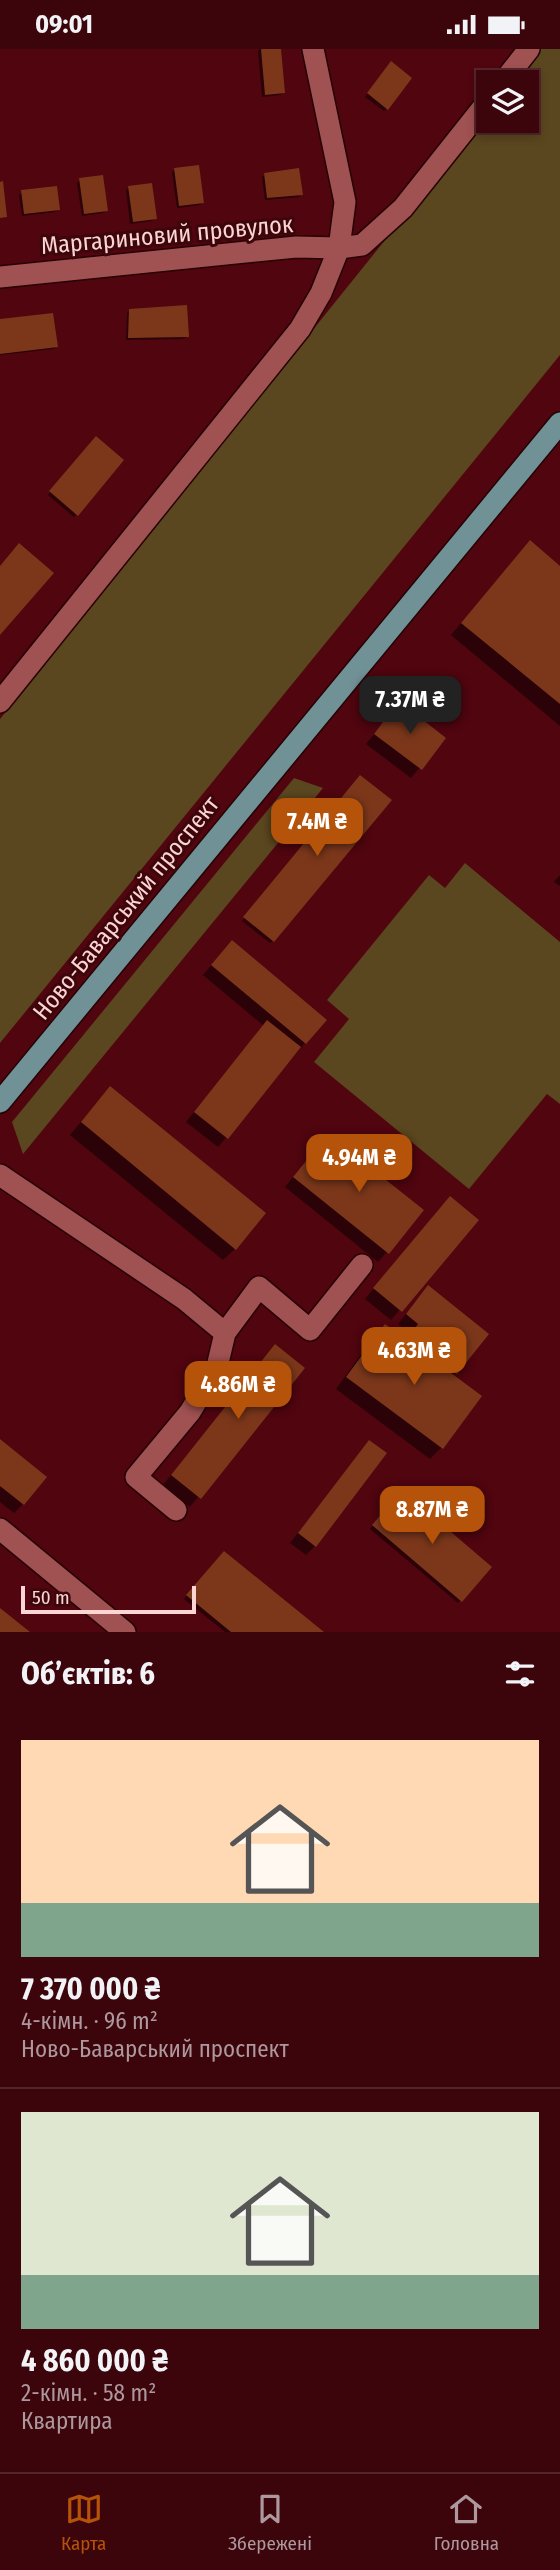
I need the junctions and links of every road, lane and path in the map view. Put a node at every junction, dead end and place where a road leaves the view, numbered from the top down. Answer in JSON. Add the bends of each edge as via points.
{"nodes":[{"id":1,"x":313,"y":49,"type":"edge"},
{"id":2,"x":529,"y":49,"type":"edge"},
{"id":3,"x":512,"y":70,"type":"edge"},
{"id":4,"x":476,"y":115,"type":"edge"},
{"id":5,"x":339,"y":248,"type":"junction"},
{"id":6,"x":0,"y":277,"type":"edge"},
{"id":7,"x":560,"y":423,"type":"edge"},
{"id":8,"x":0,"y":702,"type":"edge"},
{"id":9,"x":0,"y":1102,"type":"edge"},
{"id":10,"x":0,"y":1175,"type":"edge"},
{"id":11,"x":362,"y":1265,"type":"dead end"},
{"id":12,"x":225,"y":1333,"type":"junction"},
{"id":13,"x":176,"y":1510,"type":"dead end"},
{"id":14,"x":0,"y":1529,"type":"edge"},
{"id":15,"x":125,"y":1632,"type":"edge"}],
"edges":[{"from":1,"to":5,"type":"street","via":[[345,202]]},
{"from":2,"to":3,"type":"street"},
{"from":4,"to":5,"type":"street","via":[[403,208],[362,244]]},
{"from":5,"to":6,"type":"street","name":"Маргариновий провулок","via":[[296,247]]},
{"from":5,"to":8,"type":"street","via":[[321,293],[300,328]]},
{"from":7,"to":9,"type":"main road","name":"Ново-Баварський проспект"},
{"from":10,"to":12,"type":"street","via":[[184,1299]]},
{"from":11,"to":12,"type":"street","via":[[310,1330],[259,1287]]},
{"from":12,"to":13,"type":"street","via":[[217,1367],[190,1412],[136,1477]]},
{"from":14,"to":15,"type":"street"}]}
